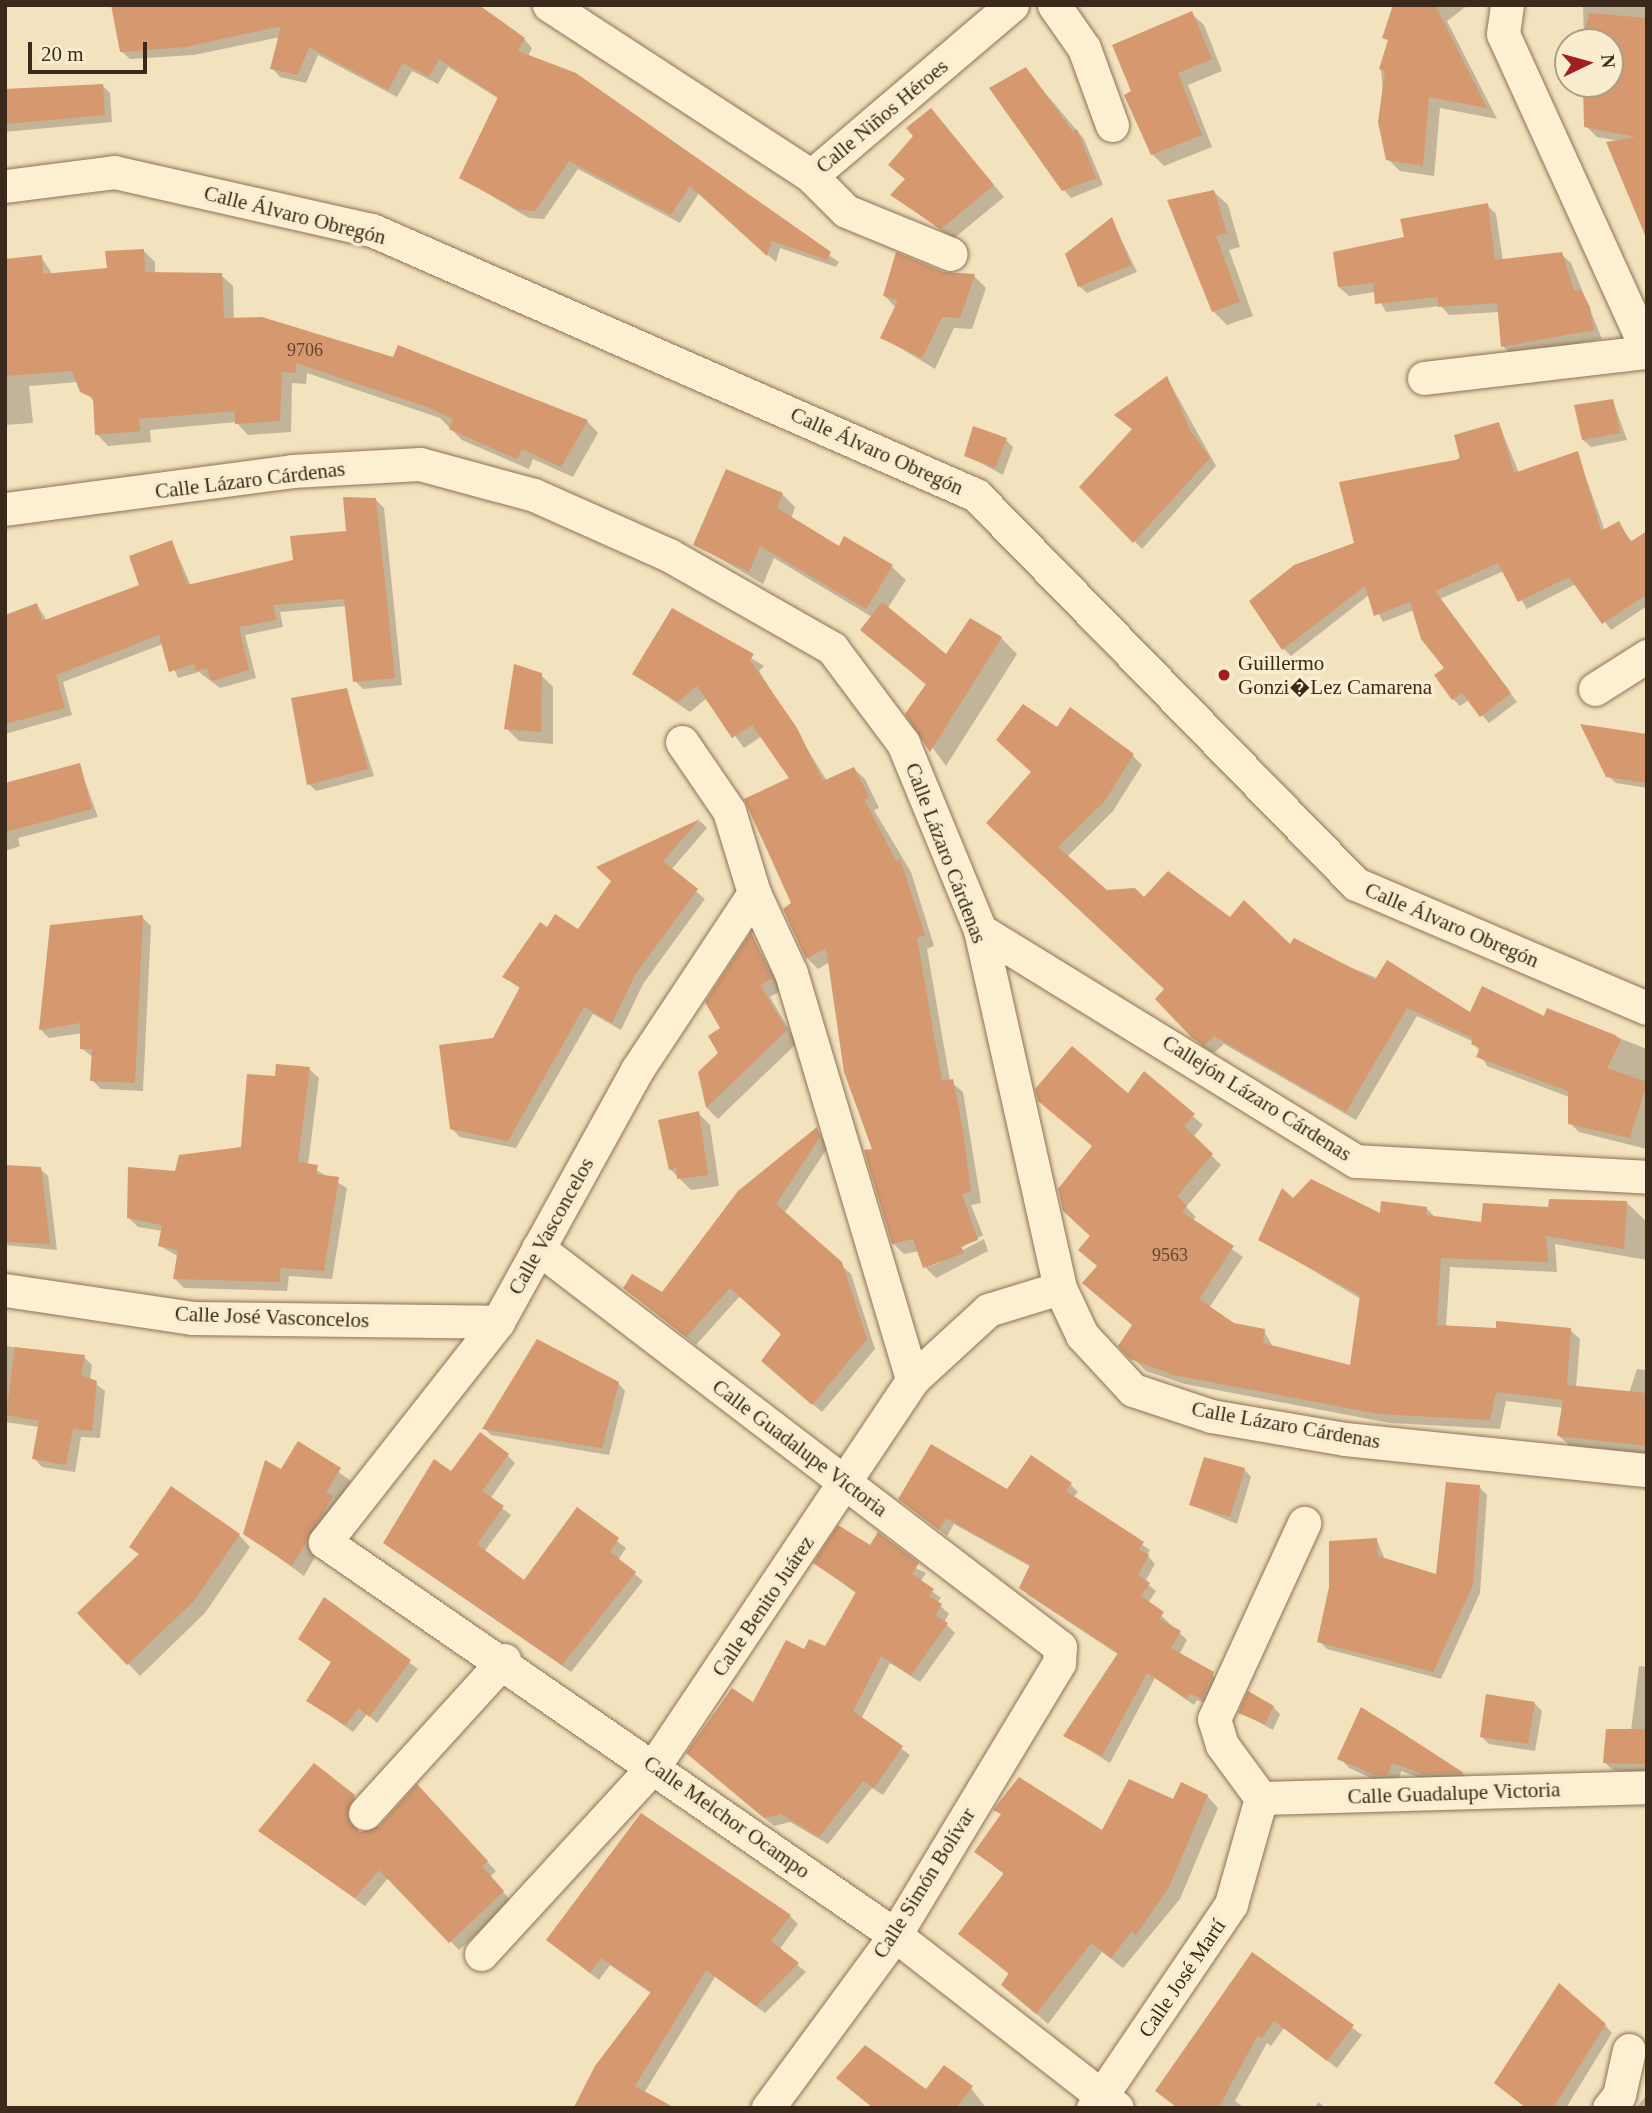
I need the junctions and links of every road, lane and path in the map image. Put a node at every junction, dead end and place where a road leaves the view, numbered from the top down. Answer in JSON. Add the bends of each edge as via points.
{"nodes":[{"id":1,"x":549,"y":5,"type":"edge"},
{"id":2,"x":1012,"y":5,"type":"edge"},
{"id":3,"x":1054,"y":5,"type":"edge"},
{"id":4,"x":1507,"y":5,"type":"edge"},
{"id":5,"x":1112,"y":125,"type":"dead end"},
{"id":6,"x":811,"y":176,"type":"junction"},
{"id":7,"x":5,"y":186,"type":"edge"},
{"id":8,"x":951,"y":254,"type":"dead end"},
{"id":9,"x":1647,"y":351,"type":"edge"},
{"id":10,"x":1424,"y":378,"type":"dead end"},
{"id":11,"x":8,"y":513,"type":"edge"},
{"id":12,"x":1647,"y":656,"type":"edge"},
{"id":13,"x":1595,"y":689,"type":"dead end"},
{"id":14,"x":682,"y":742,"type":"dead end"},
{"id":15,"x":754,"y":893,"type":"junction"},
{"id":16,"x":980,"y":930,"type":"junction"},
{"id":17,"x":1647,"y":1008,"type":"edge"},
{"id":18,"x":1647,"y":1177,"type":"edge"},
{"id":19,"x":538,"y":1248,"type":"junction"},
{"id":20,"x":1060,"y":1288,"type":"junction"},
{"id":21,"x":5,"y":1290,"type":"edge"},
{"id":22,"x":498,"y":1322,"type":"junction"},
{"id":23,"x":912,"y":1380,"type":"junction"},
{"id":24,"x":1647,"y":1470,"type":"edge"},
{"id":25,"x":845,"y":1485,"type":"junction"},
{"id":26,"x":1304,"y":1523,"type":"dead end"},
{"id":27,"x":325,"y":1542,"type":"joint"},
{"id":28,"x":1060,"y":1647,"type":"joint"},
{"id":29,"x":504,"y":1660,"type":"junction"},
{"id":30,"x":654,"y":1766,"type":"junction"},
{"id":31,"x":1647,"y":1787,"type":"edge"},
{"id":32,"x":1261,"y":1798,"type":"junction"},
{"id":33,"x":365,"y":1813,"type":"dead end"},
{"id":34,"x":895,"y":1935,"type":"junction"},
{"id":35,"x":481,"y":1954,"type":"dead end"},
{"id":36,"x":1629,"y":2050,"type":"dead end"},
{"id":37,"x":1103,"y":2104,"type":"edge"},
{"id":38,"x":768,"y":2108,"type":"edge"},
{"id":39,"x":1609,"y":2108,"type":"edge"}],
"edges":[{"from":1,"to":6,"type":"street"},
{"from":2,"to":6,"type":"street","name":"Calle Niños Héroes"},
{"from":3,"to":5,"type":"street","via":[[1084,48]]},
{"from":4,"to":9,"type":"street","via":[[1503,34]]},
{"from":6,"to":8,"type":"street","name":"Calle Niños Héroes","via":[[846,211]]},
{"from":7,"to":17,"type":"street","name":"Calle Álvaro Obregón","via":[[114,172],[372,230],[976,495],[1356,884]]},
{"from":9,"to":10,"type":"street"},
{"from":11,"to":16,"type":"street","name":"Calle Lázaro Cárdenas","via":[[292,471],[420,464],[534,495],[669,555],[832,648],[902,743]]},
{"from":12,"to":13,"type":"street"},
{"from":14,"to":15,"type":"street","via":[[729,810]]},
{"from":15,"to":19,"type":"street","name":"Calle Vasconcelos","via":[[637,1070]]},
{"from":15,"to":23,"type":"street","via":[[791,973]]},
{"from":16,"to":18,"type":"street","name":"Callejón Lázaro Cárdenas","via":[[1356,1161]]},
{"from":16,"to":20,"type":"street","name":"Calle Lázaro Cárdenas"},
{"from":19,"to":22,"type":"street","name":"Calle Vasconcelos"},
{"from":19,"to":25,"type":"street","name":"Calle Guadalupe Victoria"},
{"from":20,"to":23,"type":"street","name":"Calle Benito Juárez","via":[[988,1310]]},
{"from":20,"to":24,"type":"street","name":"Calle Lázaro Cárdenas","via":[[1082,1335],[1133,1390],[1212,1416],[1345,1439]]},
{"from":21,"to":22,"type":"street","name":"Calle José Vasconcelos","via":[[192,1318]]},
{"from":22,"to":27,"type":"street","name":"Calle Vasconcelos"},
{"from":23,"to":25,"type":"street","name":"Calle Benito Juárez"},
{"from":25,"to":28,"type":"street","name":"Calle Guadalupe Victoria"},
{"from":25,"to":30,"type":"street","name":"Calle Benito Juárez"},
{"from":26,"to":32,"type":"street","via":[[1214,1719],[1222,1745]]},
{"from":27,"to":29,"type":"street","name":"Calle Melchor Ocampo"},
{"from":28,"to":34,"type":"street","name":"Calle Simón Bolívar","via":[[1059,1663]]},
{"from":29,"to":30,"type":"street","name":"Calle Melchor Ocampo"},
{"from":29,"to":33,"type":"street"},
{"from":30,"to":34,"type":"street","name":"Calle Melchor Ocampo"},
{"from":30,"to":35,"type":"street","name":"Calle Benito Juárez"},
{"from":31,"to":32,"type":"street","name":"Calle Guadalupe Victoria"},
{"from":32,"to":37,"type":"street","name":"Calle José Martí","via":[[1231,1904]]},
{"from":34,"to":37,"type":"street","name":"Calle Melchor Ocampo"},
{"from":34,"to":38,"type":"street","name":"Calle Simón Bolívar"},
{"from":36,"to":39,"type":"street","via":[[1619,2095]]}]}
